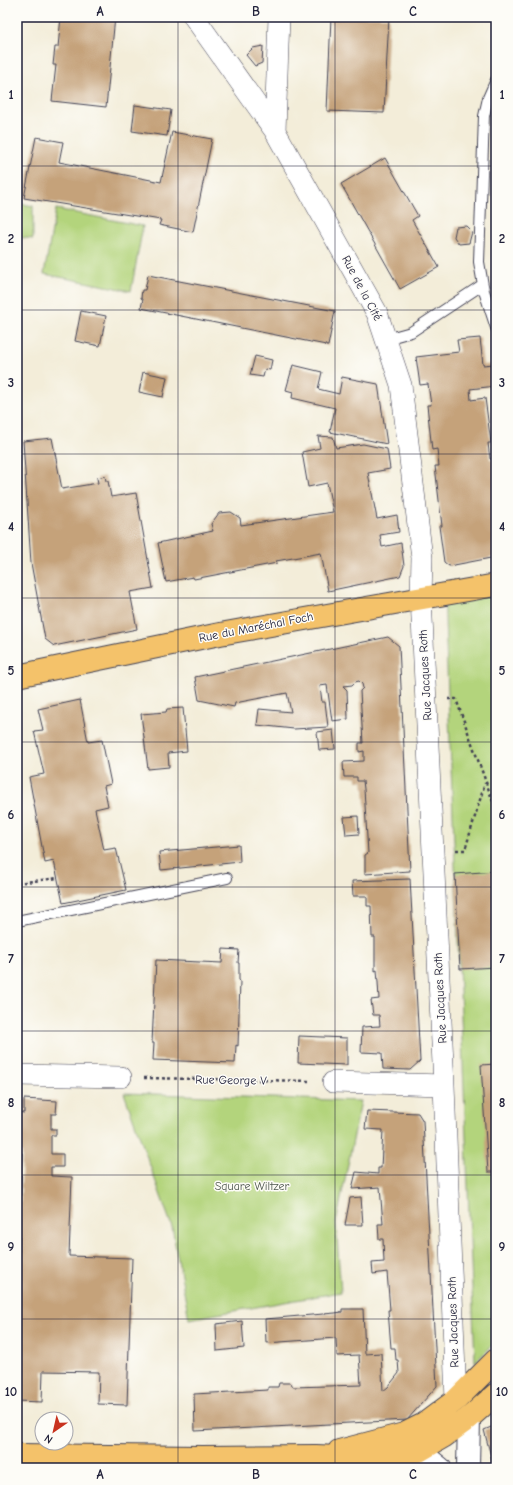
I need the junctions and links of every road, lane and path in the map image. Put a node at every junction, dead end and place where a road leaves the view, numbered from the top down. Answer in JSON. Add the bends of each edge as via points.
{"nodes":[{"id":1,"x":194,"y":17,"type":"edge"},
{"id":2,"x":279,"y":17,"type":"edge"},
{"id":3,"x":496,"y":80,"type":"edge"},
{"id":4,"x":275,"y":131,"type":"junction"},
{"id":5,"x":482,"y":285,"type":"junction"},
{"id":6,"x":496,"y":328,"type":"edge"},
{"id":7,"x":386,"y":339,"type":"junction"},
{"id":8,"x":496,"y":585,"type":"edge"},
{"id":9,"x":421,"y":597,"type":"junction"},
{"id":10,"x":17,"y":675,"type":"edge"},
{"id":11,"x":496,"y":684,"type":"edge"},
{"id":12,"x":496,"y":693,"type":"edge"},
{"id":13,"x":426,"y":700,"type":"junction"},
{"id":14,"x":485,"y":782,"type":"junction"},
{"id":15,"x":496,"y":810,"type":"edge"},
{"id":16,"x":433,"y":850,"type":"junction"},
{"id":17,"x":58,"y":878,"type":"dead end"},
{"id":18,"x":227,"y":878,"type":"dead end"},
{"id":19,"x":17,"y":883,"type":"edge"},
{"id":20,"x":17,"y":921,"type":"edge"},
{"id":21,"x":17,"y":1075,"type":"edge"},
{"id":22,"x":121,"y":1077,"type":"joint"},
{"id":23,"x":333,"y":1082,"type":"joint"},
{"id":24,"x":444,"y":1085,"type":"junction"},
{"id":25,"x":496,"y":1360,"type":"edge"},
{"id":26,"x":496,"y":1394,"type":"edge"},
{"id":27,"x":456,"y":1400,"type":"junction"},
{"id":28,"x":469,"y":1418,"type":"junction"},
{"id":29,"x":419,"y":1451,"type":"junction"},
{"id":30,"x":17,"y":1455,"type":"edge"},
{"id":31,"x":316,"y":1456,"type":"junction"},
{"id":32,"x":440,"y":1468,"type":"edge"},
{"id":33,"x":468,"y":1468,"type":"edge"}],
"edges":[{"from":1,"to":4,"type":"street","name":"Rue de la Cité"},
{"from":2,"to":4,"type":"street"},
{"from":3,"to":5,"type":"lane","via":[[484,116],[479,262]]},
{"from":4,"to":7,"type":"street","name":"Rue de la Cité","via":[[377,313]]},
{"from":5,"to":6,"type":"lane"},
{"from":5,"to":7,"type":"lane","via":[[411,332]]},
{"from":7,"to":9,"type":"street","name":"Rue de la Cité","via":[[401,385],[422,558]]},
{"from":8,"to":9,"type":"main road","name":"Rue du Maréchal Foch"},
{"from":9,"to":10,"type":"main road","name":"Rue du Maréchal Foch"},
{"from":9,"to":13,"type":"street","name":"Rue Jacques Roth"},
{"from":11,"to":12,"type":"path"},
{"from":13,"to":14,"type":"path","via":[[456,699]]},
{"from":13,"to":16,"type":"street","name":"Rue Jacques Roth"},
{"from":14,"to":15,"type":"path"},
{"from":14,"to":16,"type":"path","via":[[465,850]]},
{"from":16,"to":24,"type":"street","name":"Rue Jacques Roth"},
{"from":17,"to":19,"type":"path"},
{"from":18,"to":20,"type":"lane"},
{"from":21,"to":22,"type":"street"},
{"from":22,"to":23,"type":"path","name":"Rue George V"},
{"from":23,"to":24,"type":"street"},
{"from":24,"to":27,"type":"street","name":"Rue Jacques Roth"},
{"from":25,"to":27,"type":"main road"},
{"from":26,"to":28,"type":"main road"},
{"from":27,"to":31,"type":"main road","via":[[424,1424],[404,1434]]},
{"from":28,"to":29,"type":"main road"},
{"from":28,"to":33,"type":"street"},
{"from":29,"to":31,"type":"main road","via":[[383,1459]]},
{"from":29,"to":32,"type":"street"},
{"from":30,"to":31,"type":"main road"}]}
